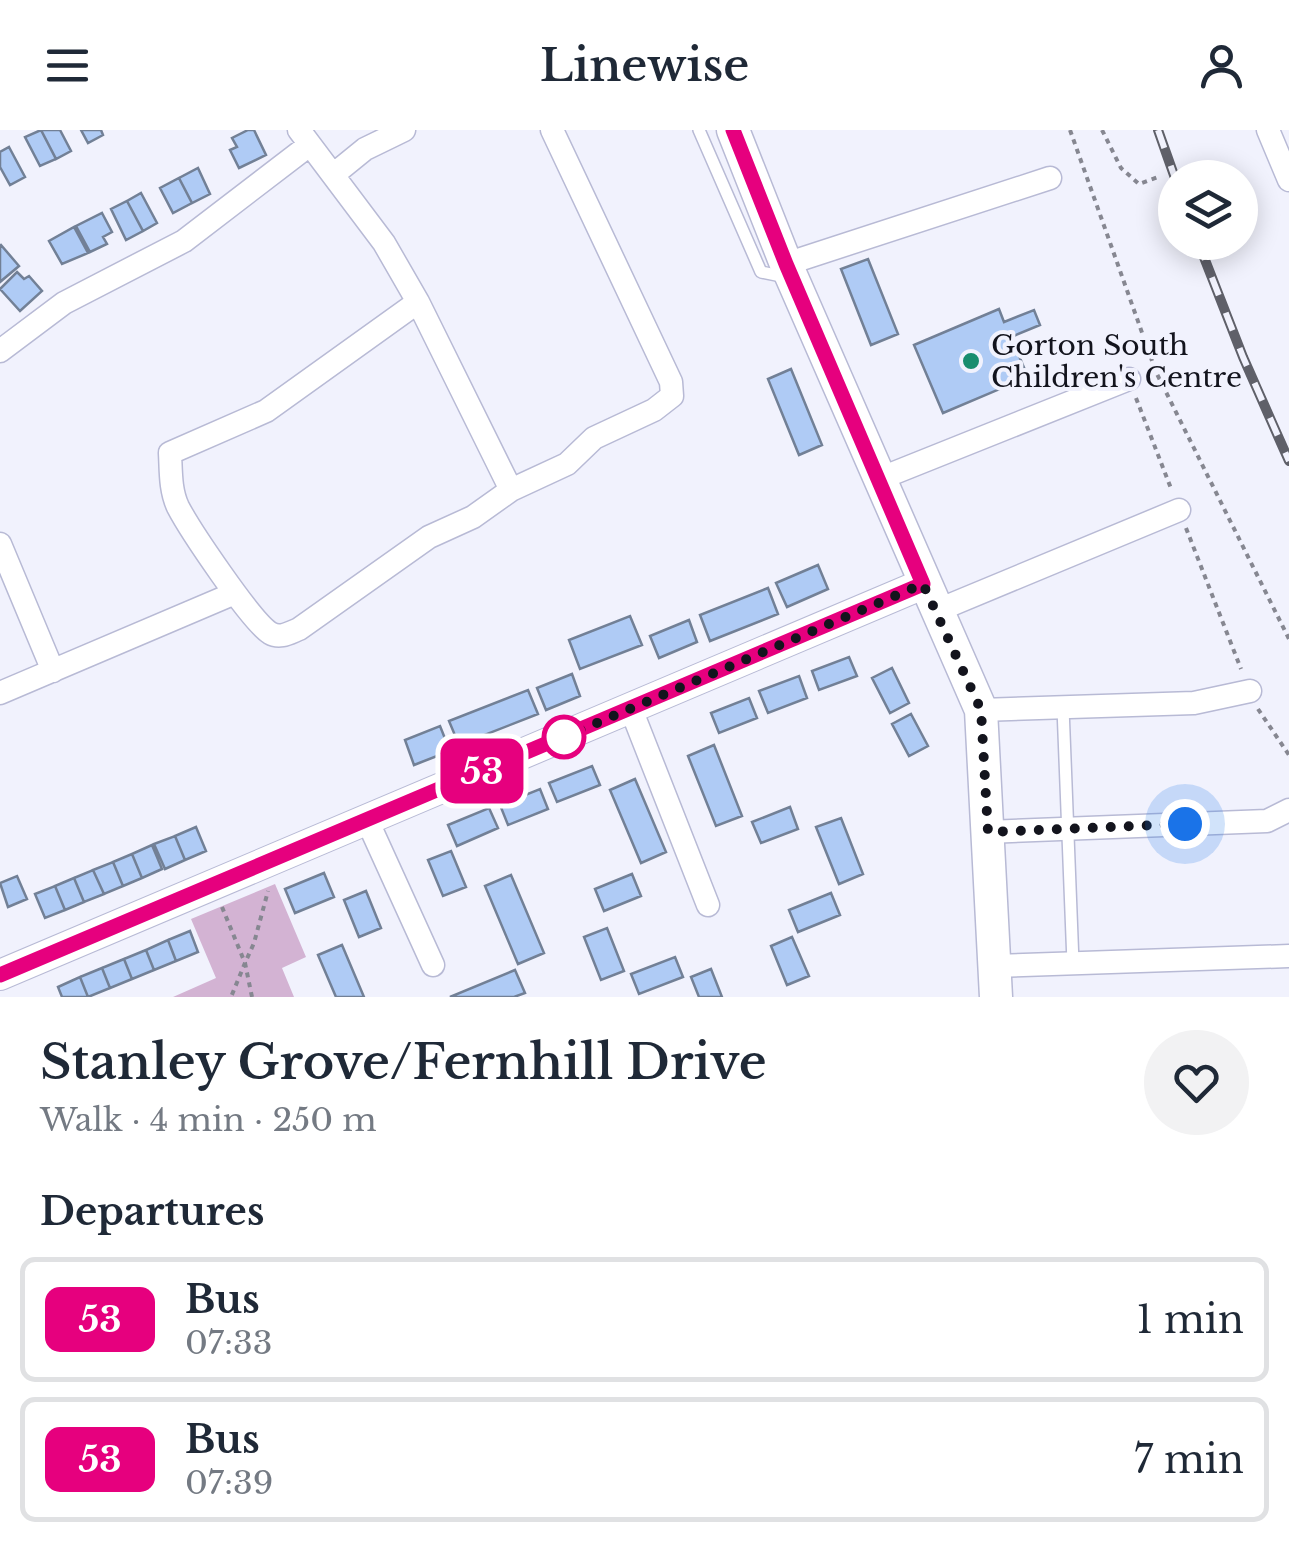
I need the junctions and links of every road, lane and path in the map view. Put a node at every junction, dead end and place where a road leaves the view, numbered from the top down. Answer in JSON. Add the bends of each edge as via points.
{"nodes":[{"id":1,"x":404,"y":130,"type":"edge"},
{"id":2,"x":552,"y":130,"type":"edge"},
{"id":3,"x":700,"y":130,"type":"edge"},
{"id":4,"x":733,"y":130,"type":"edge"},
{"id":5,"x":1070,"y":130,"type":"edge"},
{"id":6,"x":1102,"y":130,"type":"edge"},
{"id":7,"x":1268,"y":130,"type":"edge"},
{"id":8,"x":303,"y":138,"type":"edge"},
{"id":9,"x":333,"y":175,"type":"junction"},
{"id":10,"x":1158,"y":177,"type":"edge"},
{"id":11,"x":1050,"y":178,"type":"dead end"},
{"id":12,"x":1289,"y":180,"type":"edge"},
{"id":13,"x":789,"y":271,"type":"junction"},
{"id":14,"x":418,"y":302,"type":"junction"},
{"id":15,"x":2,"y":346,"type":"edge"},
{"id":16,"x":1129,"y":379,"type":"joint"},
{"id":17,"x":879,"y":480,"type":"junction"},
{"id":18,"x":511,"y":490,"type":"junction"},
{"id":19,"x":1179,"y":510,"type":"junction"},
{"id":20,"x":0,"y":544,"type":"edge"},
{"id":21,"x":235,"y":593,"type":"junction"},
{"id":22,"x":930,"y":597,"type":"junction"},
{"id":23,"x":1289,"y":639,"type":"edge"},
{"id":24,"x":54,"y":670,"type":"junction"},
{"id":25,"x":1250,"y":691,"type":"junction"},
{"id":26,"x":0,"y":693,"type":"edge"},
{"id":27,"x":630,"y":708,"type":"junction"},
{"id":28,"x":1063,"y":708,"type":"junction"},
{"id":29,"x":981,"y":710,"type":"junction"},
{"id":30,"x":1289,"y":756,"type":"edge"},
{"id":31,"x":1289,"y":810,"type":"edge"},
{"id":32,"x":367,"y":820,"type":"junction"},
{"id":33,"x":1068,"y":829,"type":"junction"},
{"id":34,"x":988,"y":832,"type":"junction"},
{"id":35,"x":212,"y":884,"type":"junction"},
{"id":36,"x":269,"y":886,"type":"dead end"},
{"id":37,"x":708,"y":904,"type":"dead end"},
{"id":38,"x":1289,"y":956,"type":"edge"},
{"id":39,"x":245,"y":962,"type":"junction"},
{"id":40,"x":1074,"y":963,"type":"junction"},
{"id":41,"x":434,"y":965,"type":"dead end"},
{"id":42,"x":0,"y":975,"type":"edge"},
{"id":43,"x":995,"y":982,"type":"edge"},
{"id":44,"x":231,"y":997,"type":"edge"},
{"id":45,"x":252,"y":997,"type":"edge"}],
"edges":[{"from":1,"to":9,"type":"street"},
{"from":2,"to":18,"type":"street","via":[[673,390],[666,404],[594,438],[567,464]]},
{"from":3,"to":13,"type":"lane","via":[[761,272]]},
{"from":4,"to":13,"type":"main road"},
{"from":5,"to":23,"type":"path","via":[[1156,372]]},
{"from":6,"to":10,"type":"path","via":[[1121,168],[1138,184]]},
{"from":7,"to":12,"type":"street"},
{"from":8,"to":9,"type":"street"},
{"from":8,"to":15,"type":"street","via":[[184,241],[64,302]]},
{"from":9,"to":14,"type":"street"},
{"from":11,"to":13,"type":"street"},
{"from":13,"to":17,"type":"main road"},
{"from":14,"to":18,"type":"street"},
{"from":14,"to":21,"type":"street","via":[[266,411],[170,453],[177,505]]},
{"from":16,"to":17,"type":"street"},
{"from":16,"to":19,"type":"path"},
{"from":17,"to":22,"type":"main road"},
{"from":18,"to":21,"type":"street","via":[[429,537],[299,629],[280,636],[268,632]]},
{"from":19,"to":22,"type":"street"},
{"from":19,"to":25,"type":"path"},
{"from":20,"to":24,"type":"street"},
{"from":21,"to":24,"type":"street"},
{"from":22,"to":27,"type":"street"},
{"from":22,"to":29,"type":"main road"},
{"from":24,"to":26,"type":"street"},
{"from":25,"to":28,"type":"street","via":[[1194,704]]},
{"from":25,"to":30,"type":"path"},
{"from":27,"to":32,"type":"street"},
{"from":27,"to":37,"type":"street"},
{"from":28,"to":29,"type":"street"},
{"from":28,"to":33,"type":"lane"},
{"from":29,"to":34,"type":"main road"},
{"from":31,"to":33,"type":"street","via":[[1267,821]]},
{"from":32,"to":35,"type":"street"},
{"from":32,"to":41,"type":"street"},
{"from":33,"to":34,"type":"street"},
{"from":33,"to":40,"type":"lane"},
{"from":34,"to":43,"type":"main road"},
{"from":35,"to":39,"type":"path"},
{"from":35,"to":42,"type":"street"},
{"from":36,"to":39,"type":"path"},
{"from":38,"to":40,"type":"street"},
{"from":39,"to":44,"type":"path"},
{"from":39,"to":45,"type":"path"},
{"from":40,"to":43,"type":"street"}]}
